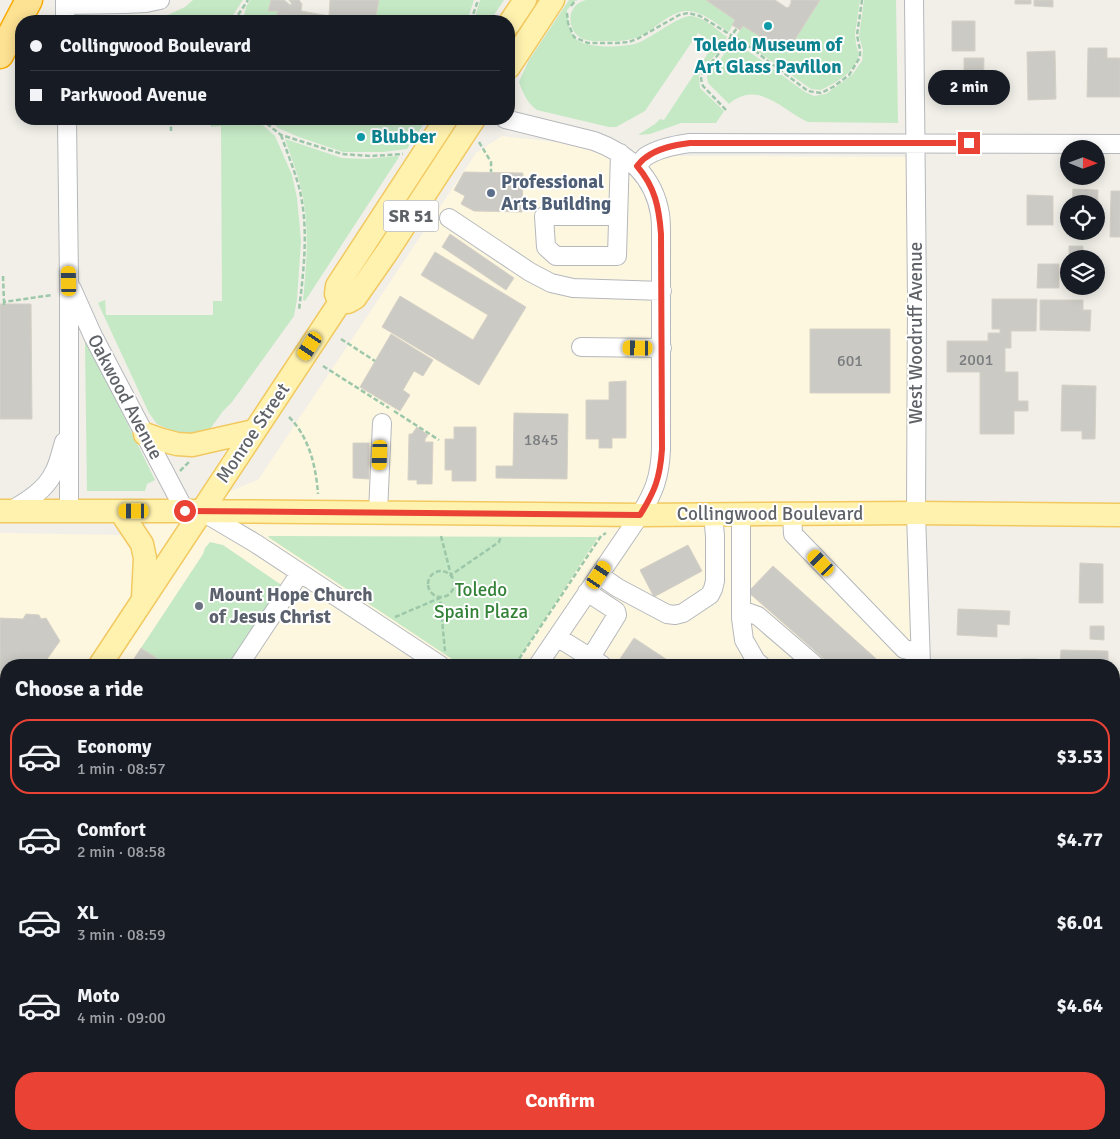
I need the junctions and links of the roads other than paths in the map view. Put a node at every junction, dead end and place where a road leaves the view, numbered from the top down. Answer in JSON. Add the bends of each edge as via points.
{"nodes":[{"id":1,"x":29,"y":0,"type":"edge"},
{"id":2,"x":160,"y":0,"type":"edge"},
{"id":3,"x":525,"y":0,"type":"edge"},
{"id":4,"x":553,"y":0,"type":"edge"},
{"id":5,"x":914,"y":0,"type":"edge"},
{"id":6,"x":65,"y":9,"type":"edge"},
{"id":7,"x":21,"y":15,"type":"edge"},
{"id":8,"x":515,"y":15,"type":"edge"},
{"id":9,"x":15,"y":27,"type":"edge"},
{"id":10,"x":0,"y":55,"type":"edge"},
{"id":11,"x":515,"y":58,"type":"edge"},
{"id":12,"x":515,"y":121,"type":"edge"},
{"id":13,"x":67,"y":125,"type":"edge"},
{"id":14,"x":442,"y":125,"type":"edge"},
{"id":15,"x":470,"y":125,"type":"edge"},
{"id":16,"x":915,"y":143,"type":"junction"},
{"id":17,"x":1120,"y":144,"type":"edge"},
{"id":18,"x":620,"y":153,"type":"junction"},
{"id":19,"x":637,"y":166,"type":"junction"},
{"id":20,"x":618,"y":216,"type":"dead end"},
{"id":21,"x":448,"y":218,"type":"dead end"},
{"id":22,"x":69,"y":281,"type":"junction"},
{"id":23,"x":662,"y":291,"type":"junction"},
{"id":24,"x":340,"y":302,"type":"junction"},
{"id":25,"x":581,"y":346,"type":"dead end"},
{"id":26,"x":662,"y":348,"type":"junction"},
{"id":27,"x":382,"y":423,"type":"dead end"},
{"id":28,"x":69,"y":430,"type":"junction"},
{"id":29,"x":254,"y":431,"type":"junction"},
{"id":30,"x":145,"y":434,"type":"junction"},
{"id":31,"x":5,"y":511,"type":"edge"},
{"id":32,"x":69,"y":511,"type":"junction"},
{"id":33,"x":120,"y":511,"type":"junction"},
{"id":34,"x":193,"y":511,"type":"junction"},
{"id":35,"x":378,"y":513,"type":"junction"},
{"id":36,"x":916,"y":513,"type":"junction"},
{"id":37,"x":714,"y":514,"type":"junction"},
{"id":38,"x":741,"y":514,"type":"junction"},
{"id":39,"x":792,"y":514,"type":"junction"},
{"id":40,"x":640,"y":515,"type":"junction"},
{"id":41,"x":1120,"y":515,"type":"edge"},
{"id":42,"x":300,"y":573,"type":"junction"},
{"id":43,"x":599,"y":575,"type":"junction"},
{"id":44,"x":587,"y":592,"type":"junction"},
{"id":45,"x":143,"y":599,"type":"junction"},
{"id":46,"x":741,"y":610,"type":"junction"},
{"id":47,"x":557,"y":637,"type":"junction"},
{"id":48,"x":104,"y":659,"type":"edge"},
{"id":49,"x":243,"y":659,"type":"edge"},
{"id":50,"x":441,"y":659,"type":"edge"},
{"id":51,"x":542,"y":659,"type":"edge"},
{"id":52,"x":593,"y":659,"type":"edge"},
{"id":53,"x":597,"y":659,"type":"edge"},
{"id":54,"x":755,"y":659,"type":"edge"},
{"id":55,"x":809,"y":659,"type":"edge"},
{"id":56,"x":921,"y":659,"type":"edge"}],
"edges":[{"from":1,"to":7,"type":"highway"},
{"from":2,"to":6,"type":"street"},
{"from":3,"to":8,"type":"main road"},
{"from":4,"to":11,"type":"main road"},
{"from":5,"to":16,"type":"street","name":"West Woodruff Avenue"},
{"from":9,"to":10,"type":"highway"},
{"from":12,"to":18,"type":"street","via":[[594,141]]},
{"from":13,"to":22,"type":"street","name":"Oakwood Avenue"},
{"from":14,"to":24,"type":"main road","number":"SR 51","via":[[337,286]]},
{"from":15,"to":24,"type":"main road","name":"Monroe Street","number":"SR 51","via":[[355,298]]},
{"from":16,"to":17,"type":"street"},
{"from":16,"to":19,"type":"street","via":[[690,143],[662,149],[644,158]]},
{"from":16,"to":36,"type":"street","name":"West Woodruff Avenue"},
{"from":18,"to":19,"type":"street"},
{"from":18,"to":20,"type":"street"},
{"from":19,"to":23,"type":"street","via":[[656,197],[660,214]]},
{"from":21,"to":23,"type":"street","via":[[551,283],[573,288]]},
{"from":22,"to":28,"type":"street","name":"Oakwood Avenue"},
{"from":22,"to":30,"type":"street","name":"Oakwood Avenue","via":[[93,336]]},
{"from":23,"to":26,"type":"street"},
{"from":24,"to":29,"type":"main road","name":"Monroe Street","number":"SR 51"},
{"from":25,"to":26,"type":"street"},
{"from":26,"to":40,"type":"street","via":[[661,465],[656,485]]},
{"from":27,"to":35,"type":"street"},
{"from":28,"to":31,"type":"street","name":"Oakwood Avenue","via":[[48,482],[30,499]]},
{"from":28,"to":32,"type":"street","name":"Oakwood Avenue"},
{"from":29,"to":30,"type":"main road","via":[[192,445]]},
{"from":29,"to":34,"type":"main road","name":"Monroe Street","number":"SR 51"},
{"from":30,"to":34,"type":"street","name":"Oakwood Avenue"},
{"from":31,"to":32,"type":"main road","name":"Collingwood Boulevard"},
{"from":32,"to":33,"type":"main road","name":"Collingwood Boulevard"},
{"from":33,"to":34,"type":"main road","name":"Collingwood Boulevard"},
{"from":33,"to":45,"type":"main road","via":[[142,544],[145,558]]},
{"from":34,"to":35,"type":"main road","name":"Collingwood Boulevard"},
{"from":34,"to":42,"type":"street","via":[[255,543]]},
{"from":34,"to":45,"type":"main road","name":"Monroe Street","number":"SR 51"},
{"from":35,"to":40,"type":"main road","name":"Collingwood Boulevard"},
{"from":36,"to":39,"type":"main road","name":"Collingwood Boulevard"},
{"from":36,"to":41,"type":"main road","name":"Collingwood Boulevard"},
{"from":36,"to":56,"type":"street","name":"West Woodruff Avenue"},
{"from":37,"to":38,"type":"main road","name":"Collingwood Boulevard"},
{"from":37,"to":40,"type":"main road","name":"Collingwood Boulevard"},
{"from":37,"to":43,"type":"street","via":[[713,589],[710,595],[683,613],[667,614]]},
{"from":38,"to":39,"type":"main road","name":"Collingwood Boulevard"},
{"from":38,"to":46,"type":"street"},
{"from":39,"to":56,"type":"street","via":[[793,534],[904,649]]},
{"from":40,"to":43,"type":"street"},
{"from":42,"to":49,"type":"street"},
{"from":42,"to":50,"type":"street"},
{"from":43,"to":44,"type":"street"},
{"from":44,"to":47,"type":"street"},
{"from":44,"to":53,"type":"street","via":[[616,611],[617,615]]},
{"from":45,"to":48,"type":"main road","name":"Monroe Street","number":"SR 51"},
{"from":46,"to":54,"type":"street","via":[[744,640]]},
{"from":46,"to":55,"type":"street","via":[[758,616]]},
{"from":47,"to":51,"type":"street"},
{"from":47,"to":52,"type":"street"}]}
